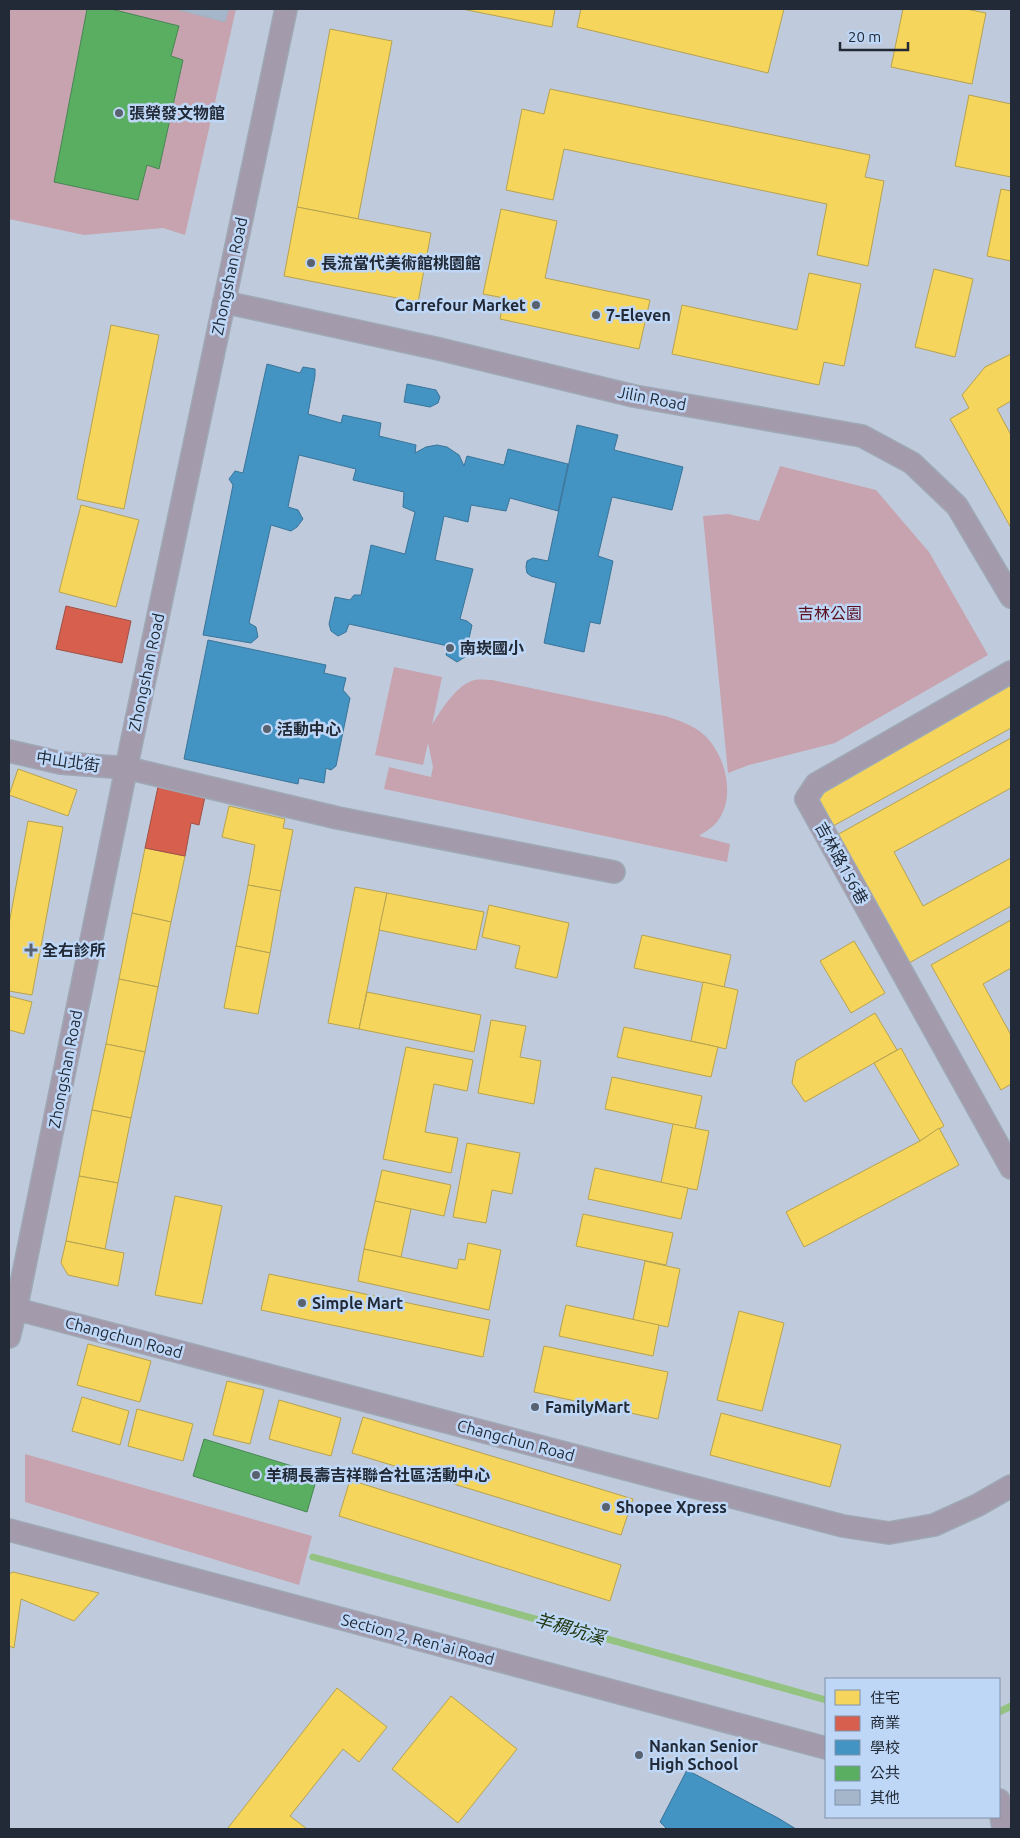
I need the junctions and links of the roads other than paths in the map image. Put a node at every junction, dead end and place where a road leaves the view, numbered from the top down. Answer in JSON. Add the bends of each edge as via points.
{"nodes":[{"id":1,"x":286,"y":9,"type":"edge"},
{"id":2,"x":224,"y":302,"type":"junction"},
{"id":3,"x":1011,"y":598,"type":"edge"},
{"id":4,"x":1011,"y":672,"type":"edge"},
{"id":5,"x":9,"y":751,"type":"edge"},
{"id":6,"x":127,"y":768,"type":"junction"},
{"id":7,"x":614,"y":872,"type":"dead end"},
{"id":8,"x":1011,"y":1168,"type":"edge"},
{"id":9,"x":16,"y":1309,"type":"junction"},
{"id":10,"x":9,"y":1336,"type":"edge"},
{"id":11,"x":1011,"y":1486,"type":"edge"},
{"id":12,"x":9,"y":1530,"type":"edge"},
{"id":13,"x":825,"y":1748,"type":"edge"},
{"id":14,"x":1000,"y":1807,"type":"edge"},
{"id":15,"x":1003,"y":1829,"type":"edge"}],
"edges":[{"from":1,"to":2,"type":"street","name":"Zhongshan Road"},
{"from":2,"to":3,"type":"street","name":"Jilin Road","via":[[634,396],[862,436],[912,463],[957,506]]},
{"from":2,"to":6,"type":"street","name":"Zhongshan Road"},
{"from":4,"to":8,"type":"street","name":"吉林路156巷","via":[[816,784],[806,799]]},
{"from":5,"to":6,"type":"street","name":"中山北街","via":[[61,763]]},
{"from":6,"to":7,"type":"street","name":"中山北街","via":[[338,818]]},
{"from":6,"to":9,"type":"street","name":"Zhongshan Road"},
{"from":9,"to":10,"type":"street","name":"Zhongshan Road"},
{"from":9,"to":11,"type":"street","name":"Changchun Road","via":[[843,1526],[889,1533],[934,1525]]},
{"from":12,"to":13,"type":"street","name":"Section 2, Ren'ai Road"},
{"from":14,"to":15,"type":"street"}]}
